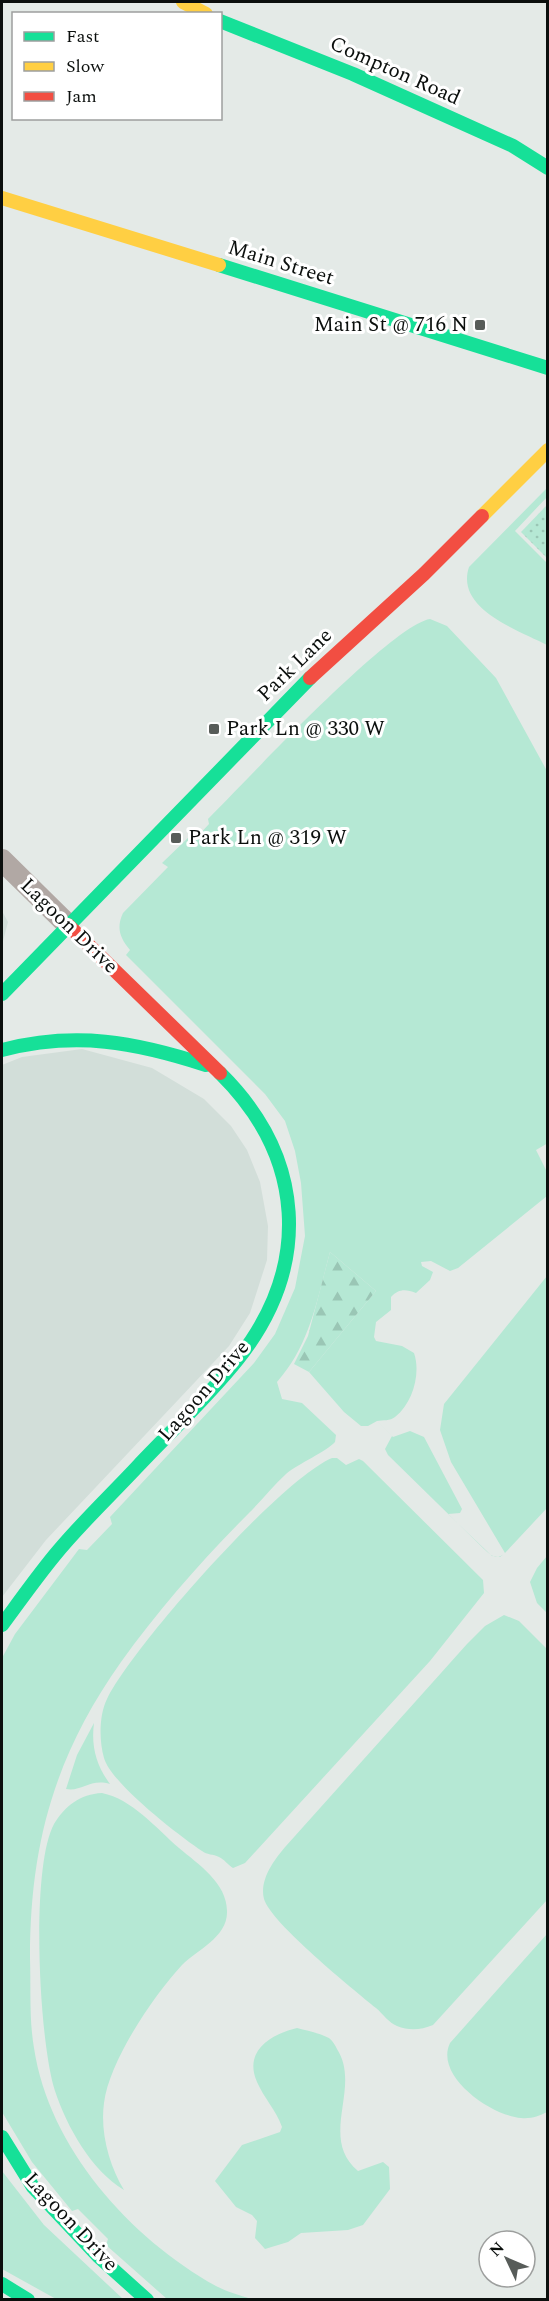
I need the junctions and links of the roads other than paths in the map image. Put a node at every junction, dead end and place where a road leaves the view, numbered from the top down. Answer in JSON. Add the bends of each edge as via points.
{"nodes":[{"id":1,"x":183,"y":2,"type":"edge"},
{"id":2,"x":202,"y":12,"type":"edge"},
{"id":3,"x":222,"y":21,"type":"edge"},
{"id":4,"x":548,"y":168,"type":"edge"},
{"id":5,"x":2,"y":198,"type":"edge"},
{"id":6,"x":548,"y":368,"type":"edge"},
{"id":7,"x":548,"y":450,"type":"edge"},
{"id":8,"x":2,"y":860,"type":"edge"},
{"id":9,"x":68,"y":925,"type":"junction"},
{"id":10,"x":2,"y":994,"type":"edge"},
{"id":11,"x":2,"y":1050,"type":"edge"},
{"id":12,"x":214,"y":1067,"type":"junction"},
{"id":13,"x":2,"y":1625,"type":"edge"},
{"id":14,"x":2,"y":2137,"type":"edge"},
{"id":15,"x":2,"y":2284,"type":"edge"},
{"id":16,"x":28,"y":2300,"type":"edge"},
{"id":17,"x":147,"y":2300,"type":"edge"}],
"edges":[{"from":1,"to":2,"type":"main road"},
{"from":3,"to":4,"type":"main road","name":"Compton Road","via":[[513,146]]},
{"from":5,"to":6,"type":"main road","name":"Main Street"},
{"from":7,"to":9,"type":"main road","name":"Park Lane","via":[[432,566],[310,678]]},
{"from":8,"to":9,"type":"street","name":"Lagoon Drive"},
{"from":9,"to":10,"type":"main road","name":"Park Lane"},
{"from":9,"to":12,"type":"main road","name":"Lagoon Drive"},
{"from":11,"to":12,"type":"main road","via":[[50,1039],[105,1039],[159,1049]]},
{"from":12,"to":13,"type":"main road","name":"Lagoon Drive","via":[[262,1123],[279,1160],[288,1204],[289,1251],[272,1306],[238,1359],[55,1555]]},
{"from":14,"to":17,"type":"main road","name":"Lagoon Drive","via":[[33,2187],[98,2256]]},
{"from":15,"to":16,"type":"main road"}]}
